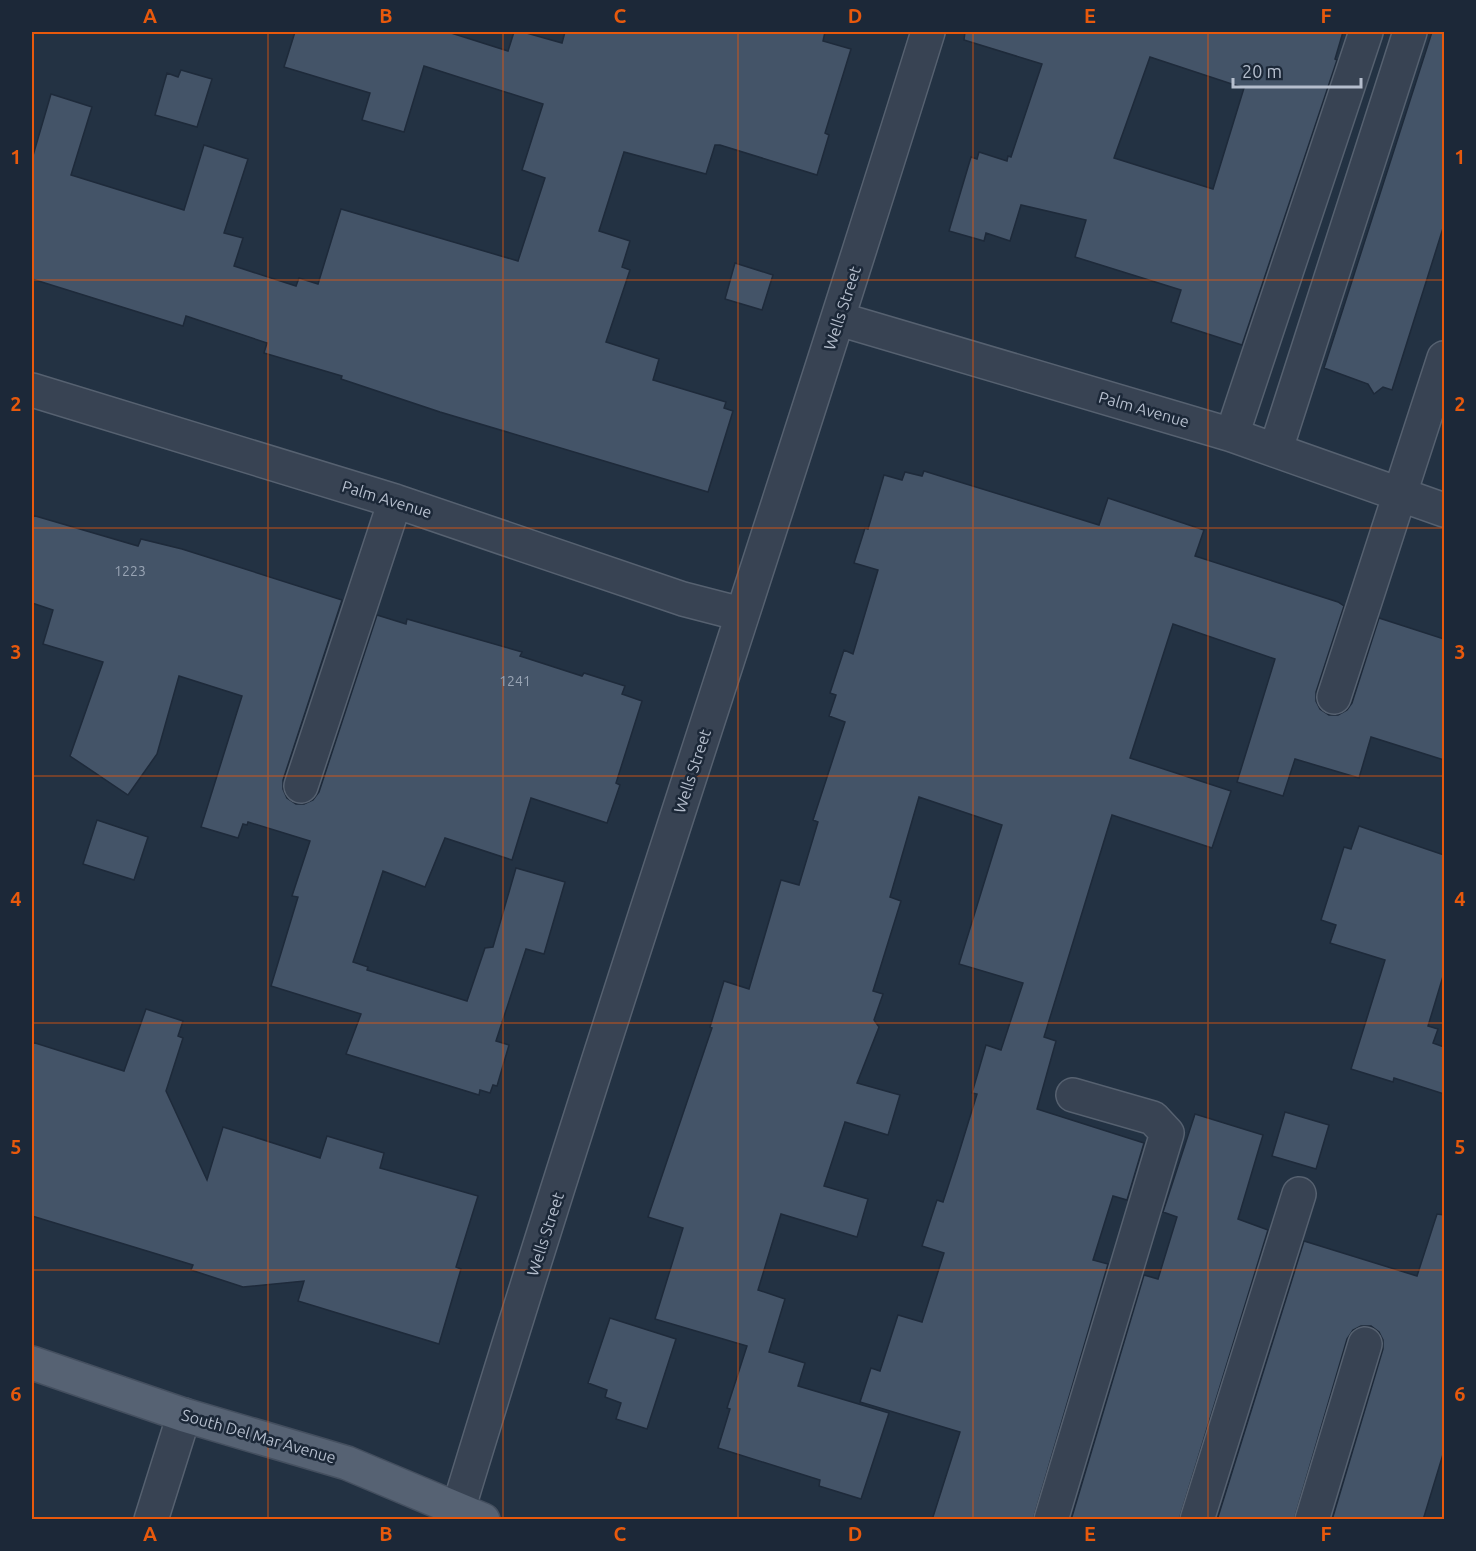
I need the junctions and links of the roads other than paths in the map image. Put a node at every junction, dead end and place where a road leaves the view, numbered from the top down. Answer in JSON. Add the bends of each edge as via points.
{"nodes":[{"id":1,"x":928,"y":32,"type":"edge"},
{"id":2,"x":1366,"y":32,"type":"edge"},
{"id":3,"x":1410,"y":32,"type":"edge"},
{"id":4,"x":839,"y":318,"type":"junction"},
{"id":5,"x":1444,"y":358,"type":"edge"},
{"id":6,"x":32,"y":390,"type":"edge"},
{"id":7,"x":1232,"y":435,"type":"junction"},
{"id":8,"x":1276,"y":449,"type":"junction"},
{"id":9,"x":1400,"y":496,"type":"junction"},
{"id":10,"x":395,"y":501,"type":"junction"},
{"id":11,"x":1444,"y":510,"type":"edge"},
{"id":12,"x":741,"y":615,"type":"junction"},
{"id":13,"x":1334,"y":697,"type":"dead end"},
{"id":14,"x":301,"y":786,"type":"dead end"},
{"id":15,"x":1073,"y":1095,"type":"dead end"},
{"id":16,"x":1299,"y":1194,"type":"dead end"},
{"id":17,"x":1365,"y":1344,"type":"dead end"},
{"id":18,"x":32,"y":1364,"type":"edge"},
{"id":19,"x":184,"y":1415,"type":"junction"},
{"id":20,"x":470,"y":1515,"type":"edge"},
{"id":21,"x":151,"y":1520,"type":"edge"},
{"id":22,"x":1051,"y":1520,"type":"edge"},
{"id":23,"x":1197,"y":1520,"type":"edge"},
{"id":24,"x":1312,"y":1520,"type":"edge"}],
"edges":[{"from":1,"to":4,"type":"street","name":"Wells Street"},
{"from":2,"to":7,"type":"street"},
{"from":3,"to":8,"type":"street"},
{"from":4,"to":7,"type":"street","name":"Palm Avenue"},
{"from":4,"to":12,"type":"street","name":"Wells Street"},
{"from":5,"to":9,"type":"street"},
{"from":6,"to":10,"type":"street","name":"Palm Avenue"},
{"from":7,"to":8,"type":"street","name":"Palm Avenue"},
{"from":8,"to":9,"type":"street","name":"Palm Avenue"},
{"from":9,"to":11,"type":"street","name":"Palm Avenue"},
{"from":9,"to":13,"type":"street"},
{"from":10,"to":12,"type":"street","name":"Palm Avenue"},
{"from":10,"to":14,"type":"street"},
{"from":12,"to":20,"type":"street","name":"Wells Street"},
{"from":15,"to":22,"type":"street","via":[[1153,1118],[1167,1133]]},
{"from":16,"to":23,"type":"street"},
{"from":17,"to":24,"type":"street"},
{"from":18,"to":19,"type":"main road","name":"South Del Mar Avenue"},
{"from":19,"to":20,"type":"main road","name":"South Del Mar Avenue","via":[[347,1463]]},
{"from":19,"to":21,"type":"street"}]}
